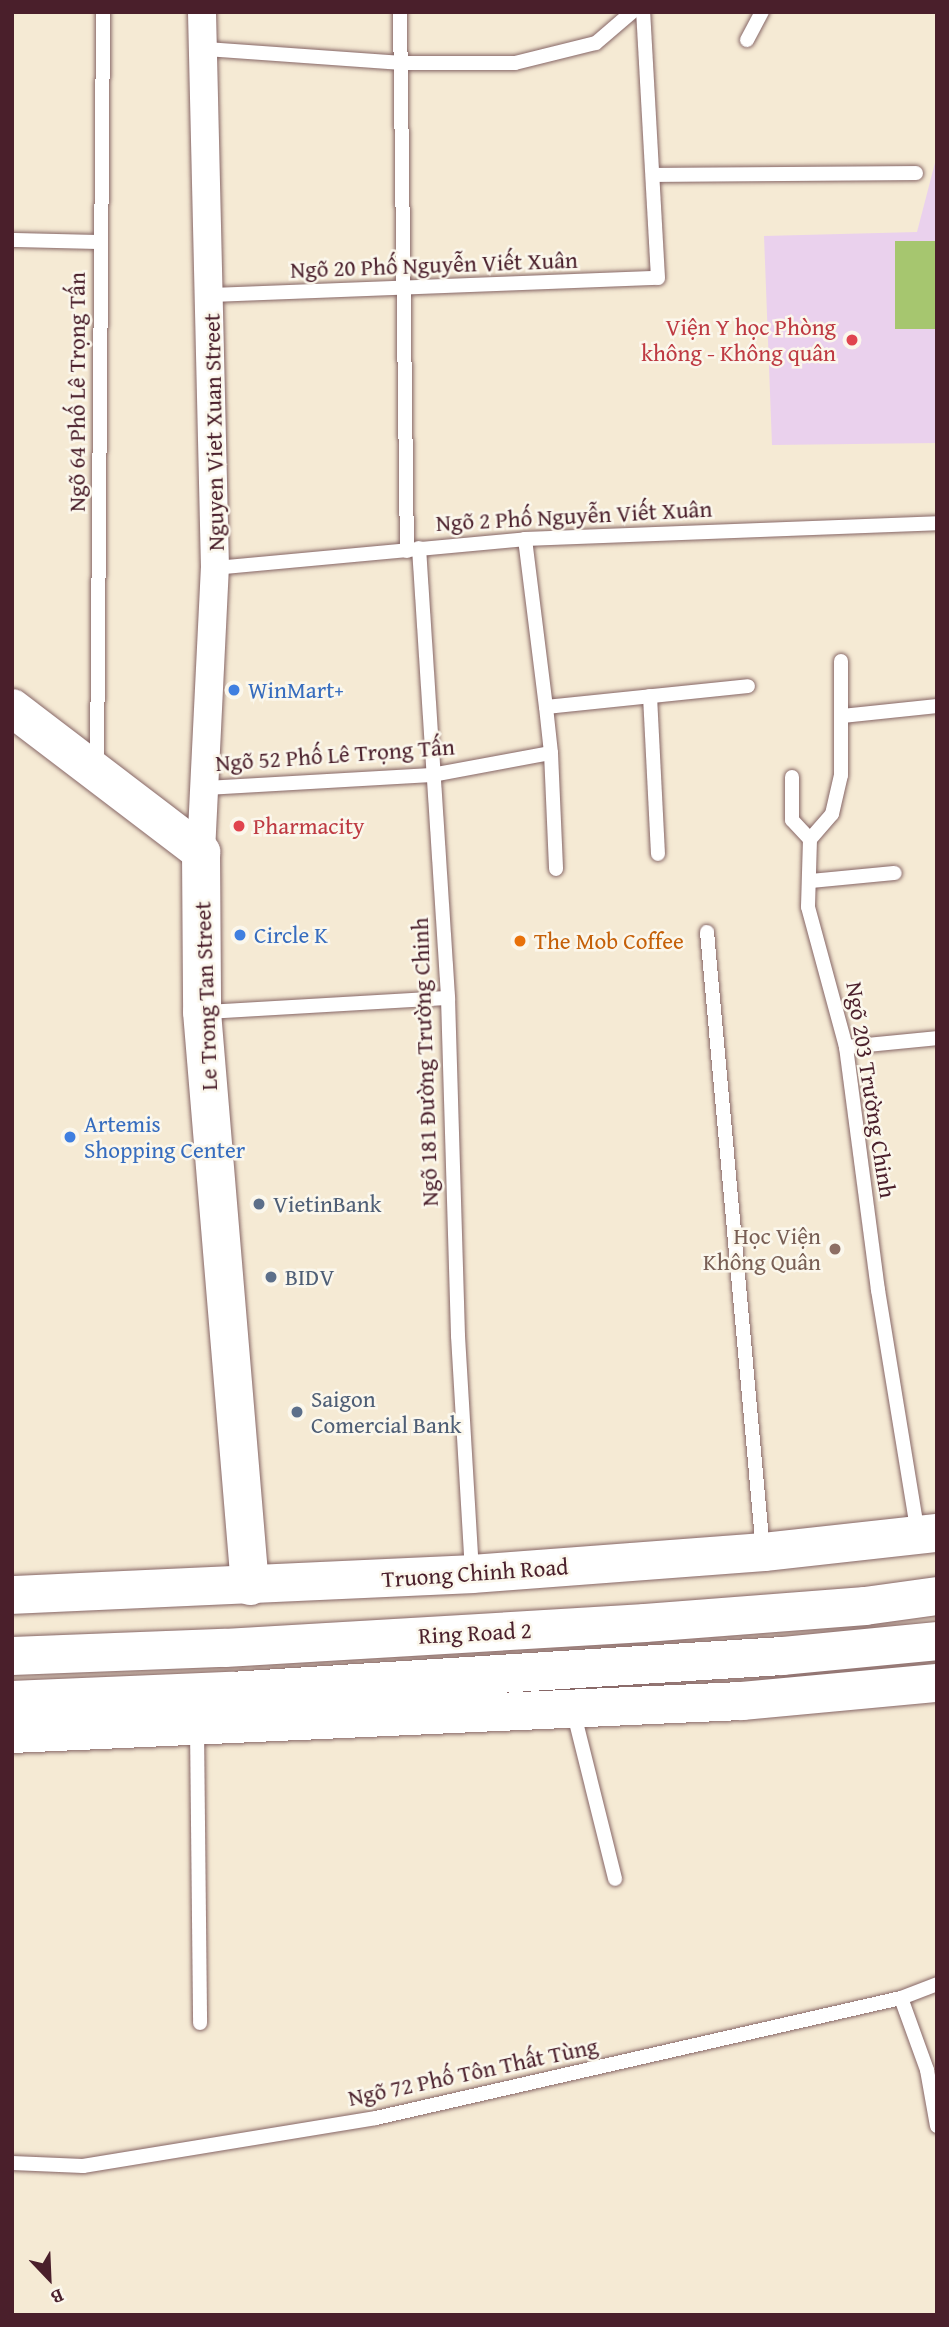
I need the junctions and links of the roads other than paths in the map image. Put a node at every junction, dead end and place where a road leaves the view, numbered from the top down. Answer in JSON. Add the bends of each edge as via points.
{"nodes":[{"id":1,"x":103,"y":12,"type":"edge"},
{"id":2,"x":202,"y":12,"type":"edge"},
{"id":3,"x":400,"y":12,"type":"edge"},
{"id":4,"x":632,"y":12,"type":"edge"},
{"id":5,"x":643,"y":12,"type":"edge"},
{"id":6,"x":762,"y":12,"type":"edge"},
{"id":7,"x":747,"y":40,"type":"dead end"},
{"id":8,"x":206,"y":49,"type":"junction"},
{"id":9,"x":403,"y":63,"type":"junction"},
{"id":10,"x":916,"y":173,"type":"dead end"},
{"id":11,"x":653,"y":175,"type":"junction"},
{"id":12,"x":12,"y":240,"type":"edge"},
{"id":13,"x":101,"y":242,"type":"junction"},
{"id":14,"x":403,"y":290,"type":"junction"},
{"id":15,"x":212,"y":295,"type":"junction"},
{"id":16,"x":937,"y":523,"type":"edge"},
{"id":17,"x":525,"y":539,"type":"junction"},
{"id":18,"x":413,"y":549,"type":"junction"},
{"id":19,"x":215,"y":568,"type":"junction"},
{"id":20,"x":841,"y":661,"type":"dead end"},
{"id":21,"x":748,"y":687,"type":"dead end"},
{"id":22,"x":650,"y":696,"type":"junction"},
{"id":23,"x":937,"y":706,"type":"edge"},
{"id":24,"x":546,"y":707,"type":"junction"},
{"id":25,"x":12,"y":708,"type":"edge"},
{"id":26,"x":842,"y":716,"type":"junction"},
{"id":27,"x":551,"y":753,"type":"junction"},
{"id":28,"x":97,"y":772,"type":"junction"},
{"id":29,"x":432,"y":775,"type":"junction"},
{"id":30,"x":792,"y":777,"type":"dead end"},
{"id":31,"x":206,"y":788,"type":"junction"},
{"id":32,"x":810,"y":839,"type":"junction"},
{"id":33,"x":201,"y":852,"type":"junction"},
{"id":34,"x":658,"y":854,"type":"dead end"},
{"id":35,"x":556,"y":869,"type":"dead end"},
{"id":36,"x":895,"y":873,"type":"dead end"},
{"id":37,"x":810,"y":881,"type":"junction"},
{"id":38,"x":707,"y":932,"type":"dead end"},
{"id":39,"x":448,"y":998,"type":"junction"},
{"id":40,"x":202,"y":1012,"type":"junction"},
{"id":41,"x":937,"y":1038,"type":"edge"},
{"id":42,"x":846,"y":1046,"type":"junction"},
{"id":43,"x":928,"y":1534,"type":"edge"},
{"id":44,"x":764,"y":1552,"type":"junction"},
{"id":45,"x":472,"y":1574,"type":"junction"},
{"id":46,"x":250,"y":1586,"type":"junction"},
{"id":47,"x":18,"y":1589,"type":"edge"},
{"id":48,"x":937,"y":1596,"type":"edge"},
{"id":49,"x":937,"y":1641,"type":"edge"},
{"id":50,"x":12,"y":1656,"type":"edge"},
{"id":51,"x":937,"y":1684,"type":"edge"},
{"id":52,"x":12,"y":1700,"type":"edge"},
{"id":53,"x":573,"y":1709,"type":"junction"},
{"id":54,"x":197,"y":1725,"type":"junction"},
{"id":55,"x":20,"y":1741,"type":"edge"},
{"id":56,"x":615,"y":1879,"type":"dead end"},
{"id":57,"x":937,"y":1984,"type":"edge"},
{"id":58,"x":901,"y":1998,"type":"junction"},
{"id":59,"x":200,"y":2023,"type":"dead end"},
{"id":60,"x":937,"y":2126,"type":"edge"},
{"id":61,"x":12,"y":2163,"type":"edge"}],
"edges":[{"from":1,"to":13,"type":"lane","name":"Ngõ 64 Phố Lê Trọng Tấn"},
{"from":2,"to":8,"type":"street","name":"Nguyen Viet Xuan Street"},
{"from":3,"to":9,"type":"lane","name":"Ngõ 181 Đường Trường Chinh"},
{"from":4,"to":9,"type":"lane","via":[[596,43],[579,51],[515,63]]},
{"from":5,"to":11,"type":"lane"},
{"from":6,"to":7,"type":"lane"},
{"from":8,"to":9,"type":"lane"},
{"from":8,"to":15,"type":"street","name":"Nguyen Viet Xuan Street"},
{"from":9,"to":14,"type":"lane","name":"Ngõ 181 Đường Trường Chinh"},
{"from":10,"to":11,"type":"lane"},
{"from":11,"to":14,"type":"lane","name":"Ngõ 20 Phố Nguyễn Viết Xuân","via":[[658,278]]},
{"from":12,"to":13,"type":"lane"},
{"from":13,"to":28,"type":"lane","name":"Ngõ 64 Phố Lê Trọng Tấn"},
{"from":14,"to":15,"type":"lane","name":"Ngõ 20 Phố Nguyễn Viết Xuân"},
{"from":14,"to":18,"type":"lane","name":"Ngõ 181 Đường Trường Chinh"},
{"from":15,"to":19,"type":"street","name":"Nguyen Viet Xuan Street"},
{"from":16,"to":17,"type":"lane","name":"Ngõ 2 Phố Nguyễn Viết Xuân"},
{"from":17,"to":18,"type":"lane","name":"Ngõ 2 Phố Nguyễn Viết Xuân"},
{"from":17,"to":24,"type":"lane"},
{"from":18,"to":19,"type":"lane","name":"Ngõ 2 Phố Nguyễn Viết Xuân"},
{"from":18,"to":29,"type":"lane","name":"Ngõ 181 Đường Trường Chinh"},
{"from":19,"to":31,"type":"street","name":"Nguyen Viet Xuan Street"},
{"from":20,"to":26,"type":"lane"},
{"from":21,"to":22,"type":"lane"},
{"from":22,"to":24,"type":"lane"},
{"from":22,"to":34,"type":"lane"},
{"from":23,"to":26,"type":"lane"},
{"from":24,"to":27,"type":"lane"},
{"from":25,"to":28,"type":"main road"},
{"from":26,"to":32,"type":"lane","via":[[841,775],[832,814]]},
{"from":27,"to":29,"type":"lane","name":"Ngõ 52 Phố Lê Trọng Tấn"},
{"from":27,"to":35,"type":"lane"},
{"from":28,"to":33,"type":"main road"},
{"from":29,"to":31,"type":"lane","name":"Ngõ 52 Phố Lê Trọng Tấn"},
{"from":29,"to":39,"type":"lane","name":"Ngõ 181 Đường Trường Chinh"},
{"from":30,"to":32,"type":"lane","via":[[793,820]]},
{"from":31,"to":33,"type":"street","name":"Nguyen Viet Xuan Street"},
{"from":32,"to":37,"type":"lane","name":"Ngõ 203 Trường Chinh"},
{"from":33,"to":40,"type":"main road","name":"Le Trong Tan Street"},
{"from":36,"to":37,"type":"lane"},
{"from":37,"to":42,"type":"lane","name":"Ngõ 203 Trường Chinh","via":[[808,907],[816,945],[832,982]]},
{"from":38,"to":44,"type":"lane"},
{"from":39,"to":40,"type":"lane"},
{"from":39,"to":45,"type":"lane","name":"Ngõ 181 Đường Trường Chinh","via":[[458,1336]]},
{"from":40,"to":46,"type":"main road","name":"Le Trong Tan Street"},
{"from":41,"to":42,"type":"lane"},
{"from":42,"to":43,"type":"lane","name":"Ngõ 203 Trường Chinh","via":[[878,1290]]},
{"from":43,"to":44,"type":"main road","name":"Truong Chinh Road"},
{"from":44,"to":45,"type":"main road","name":"Truong Chinh Road"},
{"from":45,"to":46,"type":"main road","name":"Truong Chinh Road"},
{"from":46,"to":47,"type":"main road","name":"Truong Chinh Road"},
{"from":48,"to":50,"type":"main road","name":"Ring Road 2","via":[[645,1623]]},
{"from":49,"to":52,"type":"main road","name":"Ring Road 2","via":[[658,1664]]},
{"from":51,"to":53,"type":"main road","via":[[742,1701]]},
{"from":53,"to":54,"type":"main road"},
{"from":53,"to":56,"type":"lane"},
{"from":54,"to":55,"type":"main road"},
{"from":54,"to":59,"type":"lane"},
{"from":57,"to":58,"type":"lane","name":"Ngõ 72 Phố Tôn Thất Tùng"},
{"from":58,"to":60,"type":"lane","via":[[927,2070]]},
{"from":58,"to":61,"type":"lane","name":"Ngõ 72 Phố Tôn Thất Tùng","via":[[376,2118],[83,2166]]}]}
